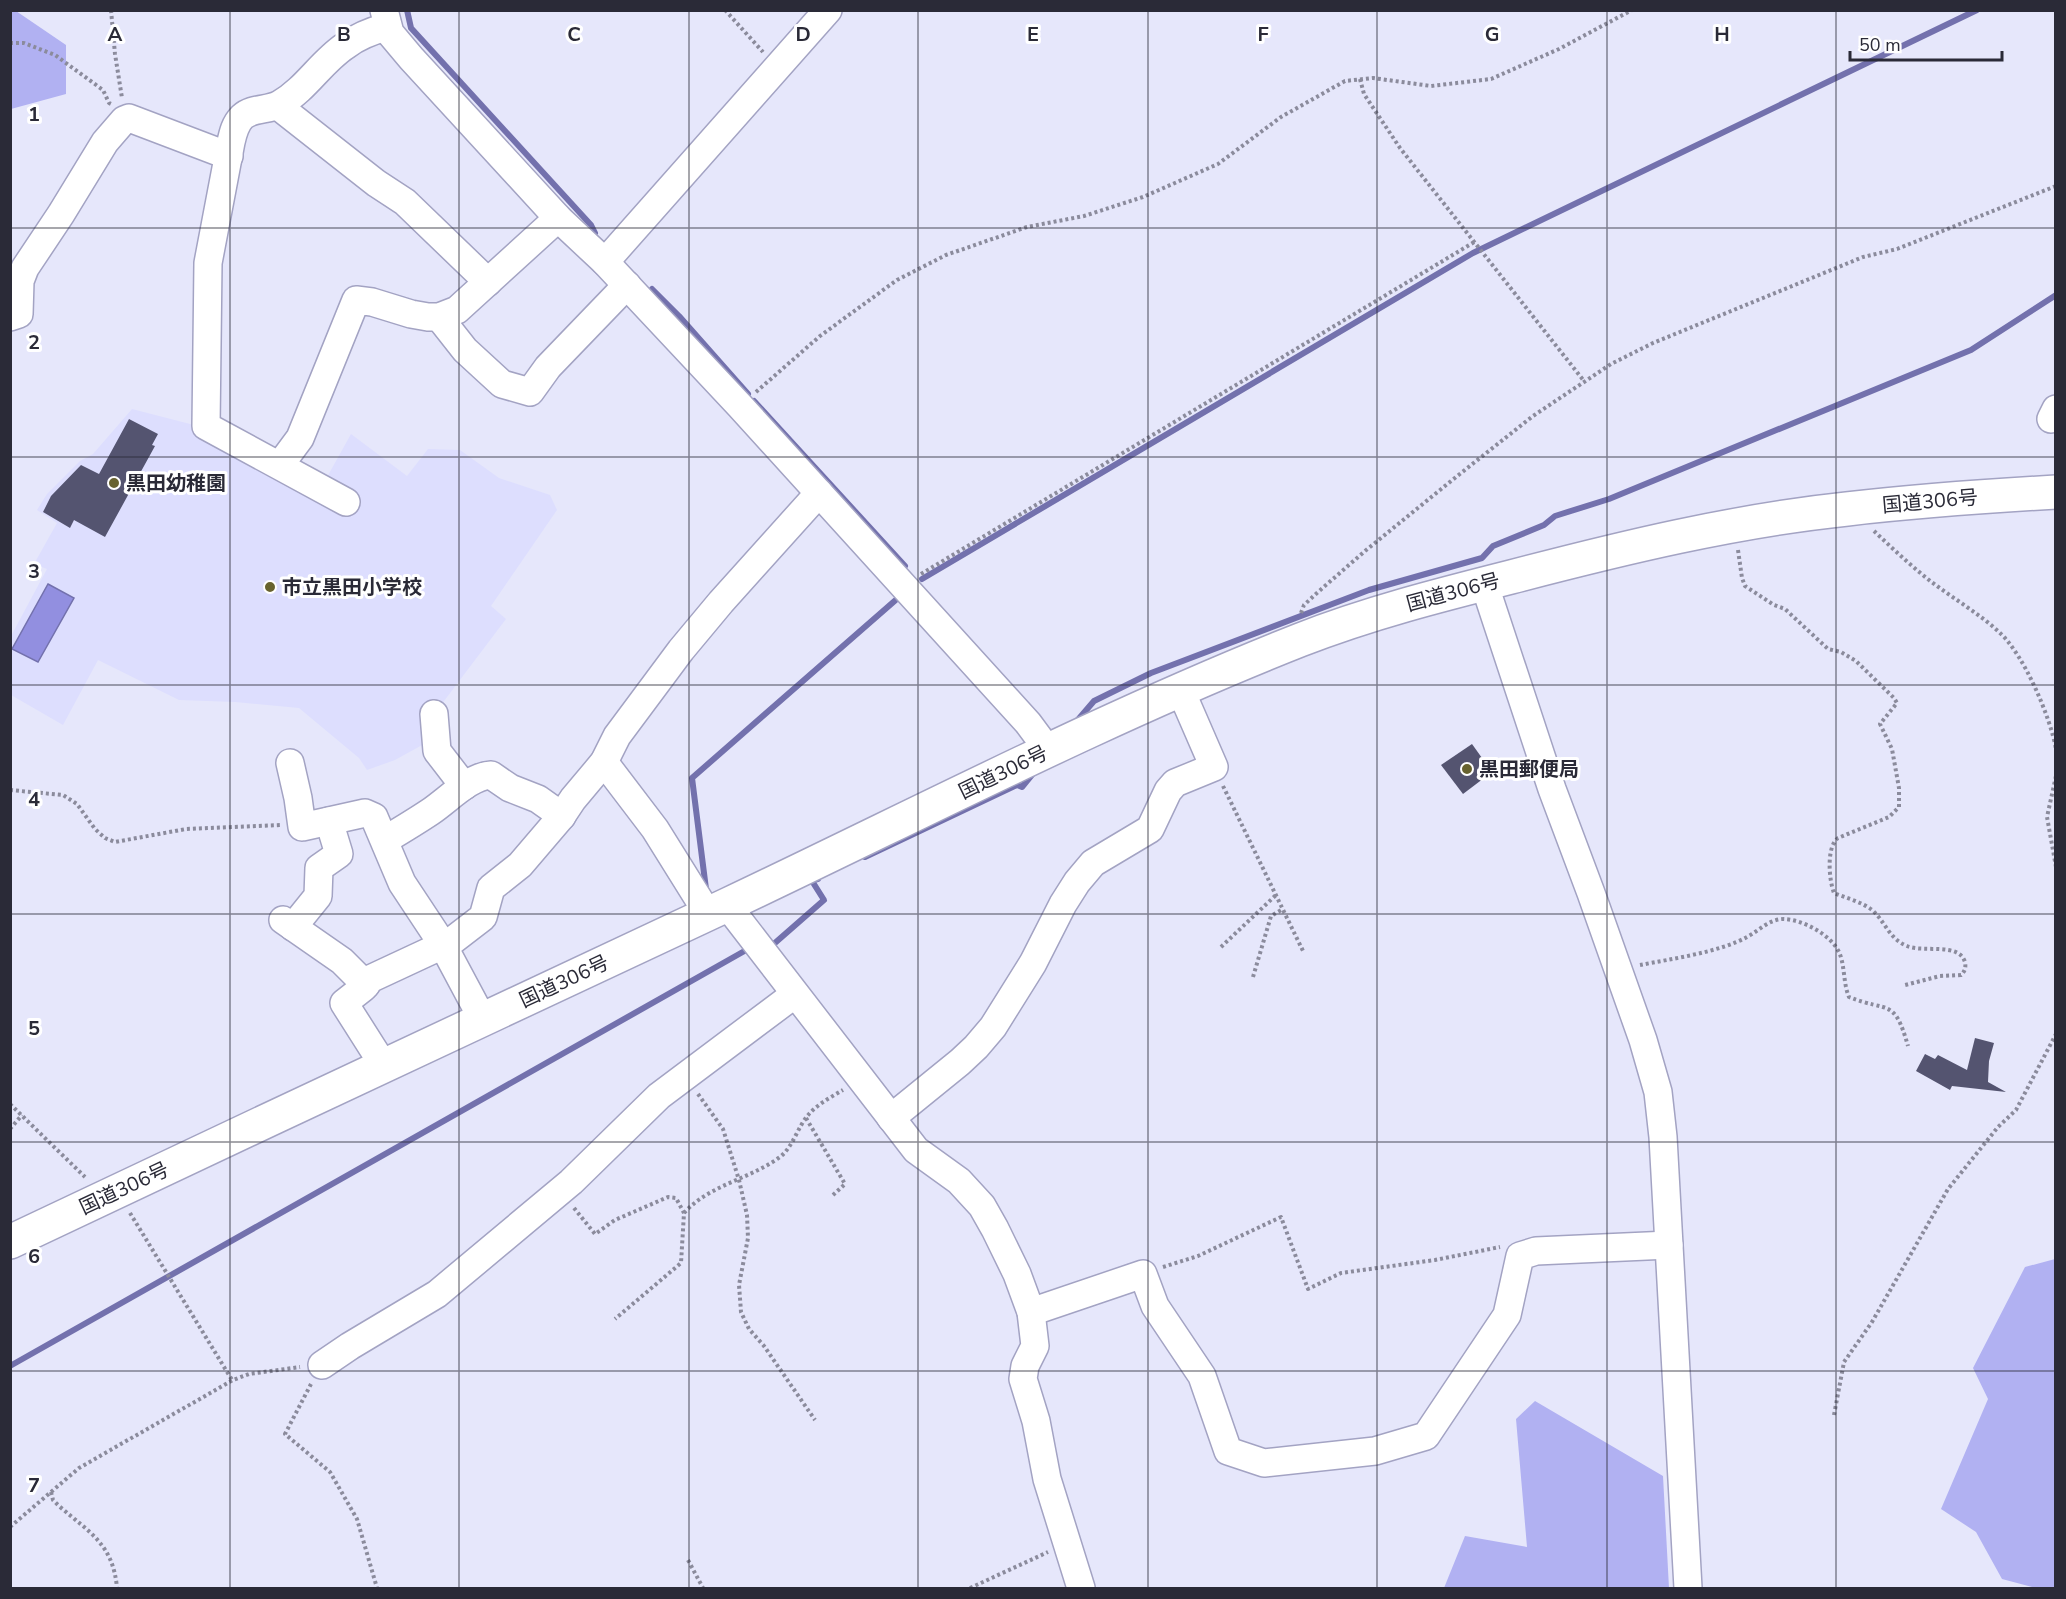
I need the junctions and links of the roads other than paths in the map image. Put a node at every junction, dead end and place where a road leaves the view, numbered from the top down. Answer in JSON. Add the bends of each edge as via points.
{"nodes":[{"id":1,"x":828,"y":10,"type":"edge"},
{"id":2,"x":385,"y":19,"type":"edge"},
{"id":3,"x":278,"y":106,"type":"junction"},
{"id":4,"x":229,"y":156,"type":"junction"},
{"id":5,"x":558,"y":218,"type":"junction"},
{"id":6,"x":605,"y":262,"type":"junction"},
{"id":7,"x":488,"y":282,"type":"junction"},
{"id":8,"x":627,"y":285,"type":"junction"},
{"id":9,"x":10,"y":317,"type":"edge"},
{"id":10,"x":439,"y":317,"type":"junction"},
{"id":11,"x":280,"y":465,"type":"junction"},
{"id":12,"x":2055,"y":492,"type":"edge"},
{"id":13,"x":819,"y":493,"type":"junction"},
{"id":14,"x":346,"y":502,"type":"dead end"},
{"id":15,"x":1484,"y":584,"type":"junction"},
{"id":16,"x":1181,"y":691,"type":"junction"},
{"id":17,"x":434,"y":714,"type":"dead end"},
{"id":18,"x":1048,"y":750,"type":"junction"},
{"id":19,"x":604,"y":762,"type":"junction"},
{"id":20,"x":290,"y":763,"type":"dead end"},
{"id":21,"x":464,"y":786,"type":"junction"},
{"id":22,"x":561,"y":816,"type":"junction"},
{"id":23,"x":329,"y":821,"type":"junction"},
{"id":24,"x":385,"y":840,"type":"junction"},
{"id":25,"x":718,"y":909,"type":"junction"},
{"id":26,"x":443,"y":946,"type":"junction"},
{"id":27,"x":366,"y":985,"type":"junction"},
{"id":28,"x":795,"y":994,"type":"junction"},
{"id":29,"x":483,"y":1020,"type":"junction"},
{"id":30,"x":384,"y":1066,"type":"junction"},
{"id":31,"x":891,"y":1118,"type":"junction"},
{"id":32,"x":10,"y":1242,"type":"edge"},
{"id":33,"x":1669,"y":1245,"type":"junction"},
{"id":34,"x":1031,"y":1312,"type":"junction"},
{"id":35,"x":322,"y":1365,"type":"road end"},
{"id":36,"x":1081,"y":1588,"type":"edge"},
{"id":37,"x":1688,"y":1588,"type":"edge"}],
"edges":[{"from":1,"to":6,"type":"street"},
{"from":2,"to":3,"type":"street","via":[[344,46]]},
{"from":2,"to":5,"type":"street","via":[[390,33],[411,58]]},
{"from":3,"to":4,"type":"street","via":[[250,111],[241,118],[234,129]]},
{"from":3,"to":7,"type":"street","via":[[405,202]]},
{"from":4,"to":9,"type":"street","via":[[123,113],[62,214],[24,267],[19,314]]},
{"from":4,"to":11,"type":"street","via":[[208,263],[206,426]]},
{"from":5,"to":6,"type":"street"},
{"from":5,"to":7,"type":"street"},
{"from":6,"to":8,"type":"street"},
{"from":7,"to":10,"type":"street","via":[[457,310]]},
{"from":8,"to":10,"type":"street","via":[[530,392],[502,384],[465,350]]},
{"from":8,"to":13,"type":"street"},
{"from":10,"to":11,"type":"street","via":[[356,300],[300,438]]},
{"from":11,"to":14,"type":"street"},
{"from":12,"to":15,"type":"highway","name":"国道306号","via":[[1862,507],[1736,525]]},
{"from":13,"to":18,"type":"street","via":[[1028,723]]},
{"from":13,"to":19,"type":"street","via":[[681,650],[617,736]]},
{"from":15,"to":16,"type":"highway","name":"国道306号","via":[[1344,625]]},
{"from":15,"to":33,"type":"street","via":[[1658,1092]]},
{"from":16,"to":18,"type":"highway","name":"国道306号"},
{"from":16,"to":31,"type":"street","via":[[1215,766],[1175,783],[1150,829],[1093,863],[1063,904],[1033,963],[993,1027],[960,1062]]},
{"from":17,"to":21,"type":"street","via":[[437,751]]},
{"from":18,"to":25,"type":"highway","name":"国道306号"},
{"from":19,"to":22,"type":"street"},
{"from":19,"to":25,"type":"street"},
{"from":20,"to":23,"type":"street","via":[[302,827]]},
{"from":21,"to":22,"type":"street","via":[[491,775],[538,799]]},
{"from":21,"to":24,"type":"street"},
{"from":22,"to":26,"type":"street","via":[[520,865],[491,888],[483,916]]},
{"from":23,"to":24,"type":"street","via":[[369,814]]},
{"from":23,"to":27,"type":"street","via":[[339,854],[319,868],[318,896],[288,924],[342,961]]},
{"from":24,"to":26,"type":"street","via":[[402,883]]},
{"from":25,"to":28,"type":"street"},
{"from":25,"to":29,"type":"highway","name":"国道306号"},
{"from":26,"to":27,"type":"street","via":[[370,979]]},
{"from":26,"to":29,"type":"street"},
{"from":27,"to":30,"type":"street","via":[[344,1003]]},
{"from":28,"to":31,"type":"street"},
{"from":28,"to":35,"type":"street","via":[[659,1096],[560,1191],[437,1294]]},
{"from":29,"to":30,"type":"highway","name":"国道306号"},
{"from":30,"to":32,"type":"highway","name":"国道306号"},
{"from":31,"to":34,"type":"street","via":[[916,1150],[959,1181],[981,1206],[1017,1274]]},
{"from":33,"to":34,"type":"street","via":[[1536,1251],[1520,1256],[1506,1315],[1426,1436],[1375,1451],[1264,1463],[1228,1451],[1203,1376],[1155,1306],[1143,1274]]},
{"from":33,"to":37,"type":"street"},
{"from":34,"to":36,"type":"street","via":[[1035,1346],[1023,1379],[1047,1479]]}]}
